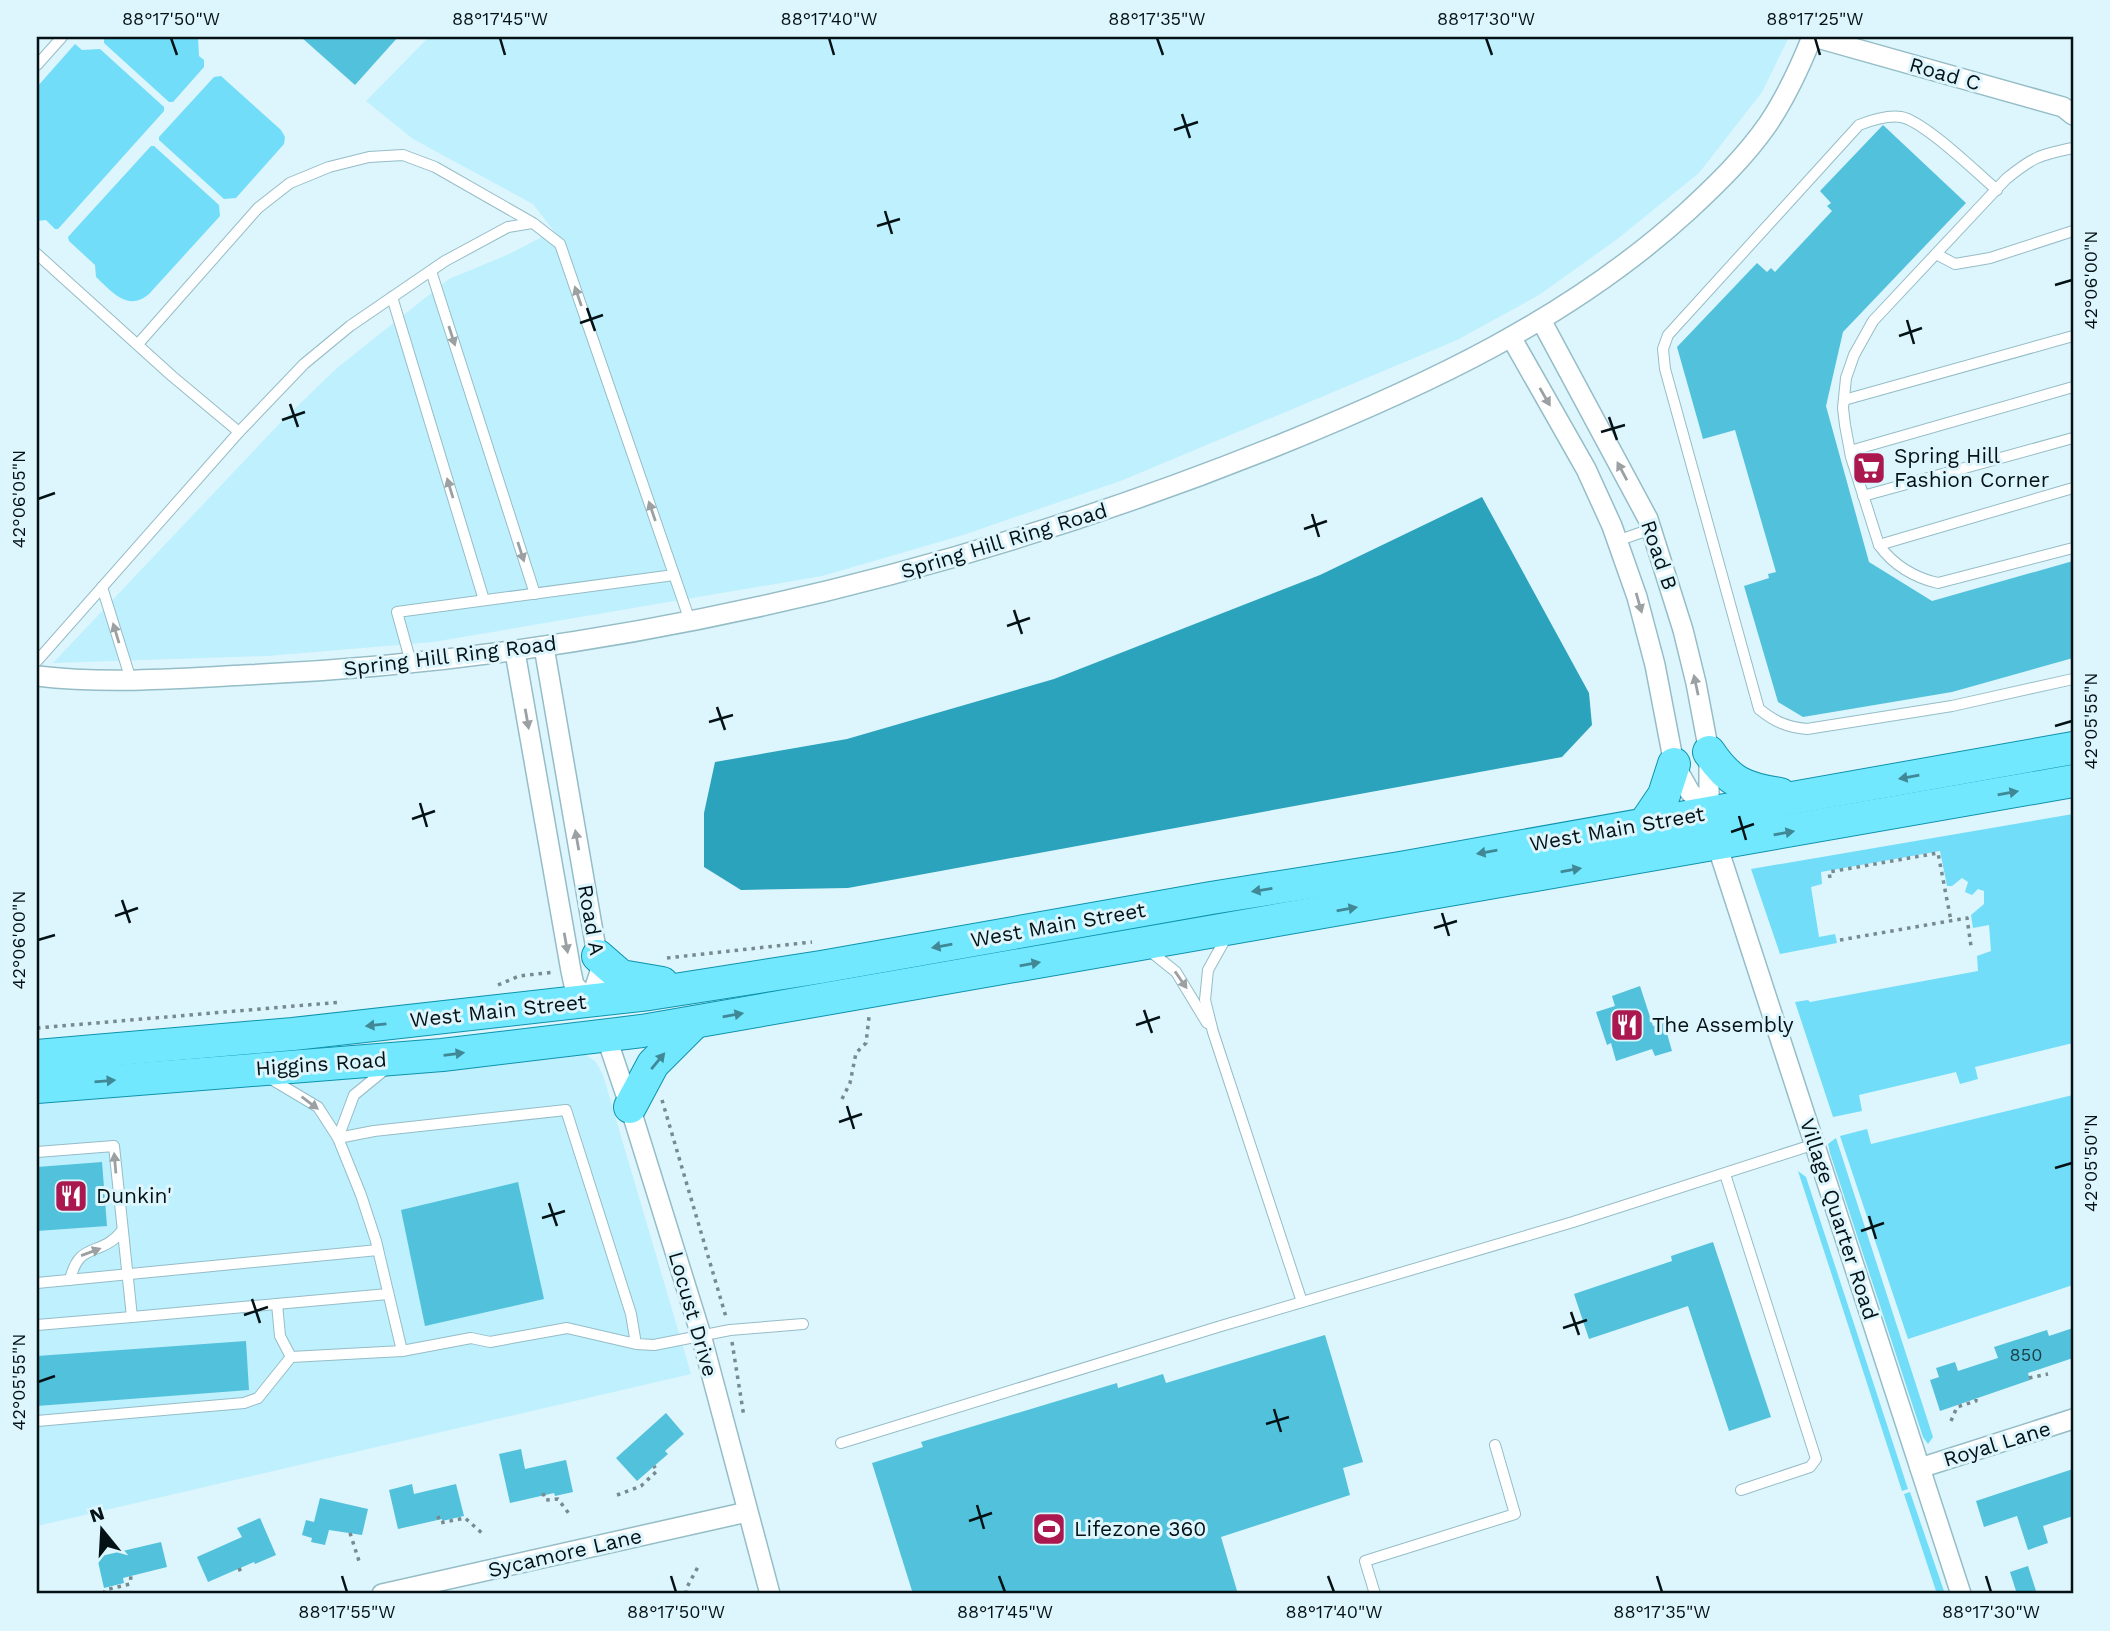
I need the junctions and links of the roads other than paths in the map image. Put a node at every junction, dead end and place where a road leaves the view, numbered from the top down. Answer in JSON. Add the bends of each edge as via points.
{"nodes":[{"id":1,"x":62,"y":37,"type":"edge"},
{"id":2,"x":1813,"y":37,"type":"edge"},
{"id":3,"x":37,"y":65,"type":"edge"},
{"id":4,"x":2073,"y":115,"type":"edge"},
{"id":5,"x":2073,"y":148,"type":"edge"},
{"id":6,"x":1997,"y":190,"type":"junction"},
{"id":7,"x":533,"y":223,"type":"junction"},
{"id":8,"x":2073,"y":231,"type":"edge"},
{"id":9,"x":37,"y":254,"type":"edge"},
{"id":10,"x":1936,"y":254,"type":"junction"},
{"id":11,"x":431,"y":271,"type":"junction"},
{"id":12,"x":392,"y":297,"type":"junction"},
{"id":13,"x":1541,"y":320,"type":"junction"},
{"id":14,"x":2073,"y":336,"type":"edge"},
{"id":15,"x":1511,"y":337,"type":"junction"},
{"id":16,"x":138,"y":344,"type":"junction"},
{"id":17,"x":2073,"y":387,"type":"edge"},
{"id":18,"x":1844,"y":400,"type":"junction"},
{"id":19,"x":239,"y":432,"type":"junction"},
{"id":20,"x":2073,"y":438,"type":"edge"},
{"id":21,"x":1850,"y":451,"type":"junction"},
{"id":22,"x":2073,"y":488,"type":"edge"},
{"id":23,"x":1863,"y":496,"type":"junction"},
{"id":24,"x":1651,"y":529,"type":"junction"},
{"id":25,"x":1617,"y":541,"type":"junction"},
{"id":26,"x":1879,"y":545,"type":"junction"},
{"id":27,"x":2073,"y":548,"type":"edge"},
{"id":28,"x":674,"y":575,"type":"junction"},
{"id":29,"x":102,"y":587,"type":"junction"},
{"id":30,"x":535,"y":594,"type":"junction"},
{"id":31,"x":484,"y":600,"type":"junction"},
{"id":32,"x":690,"y":621,"type":"junction"},
{"id":33,"x":544,"y":647,"type":"junction"},
{"id":34,"x":515,"y":652,"type":"junction"},
{"id":35,"x":37,"y":661,"type":"edge"},
{"id":36,"x":411,"y":663,"type":"junction"},
{"id":37,"x":37,"y":676,"type":"edge"},
{"id":38,"x":131,"y":680,"type":"junction"},
{"id":39,"x":2073,"y":680,"type":"edge"},
{"id":40,"x":2073,"y":748,"type":"edge"},
{"id":41,"x":1709,"y":752,"type":"junction"},
{"id":42,"x":1674,"y":764,"type":"junction"},
{"id":43,"x":2073,"y":781,"type":"edge"},
{"id":44,"x":1795,"y":797,"type":"junction"},
{"id":45,"x":1709,"y":812,"type":"junction"},
{"id":46,"x":1645,"y":823,"type":"junction"},
{"id":47,"x":1717,"y":845,"type":"junction"},
{"id":48,"x":1231,"y":929,"type":"junction"},
{"id":49,"x":1132,"y":947,"type":"junction"},
{"id":50,"x":598,"y":956,"type":"junction"},
{"id":51,"x":688,"y":988,"type":"junction"},
{"id":52,"x":590,"y":1001,"type":"junction"},
{"id":53,"x":695,"y":1022,"type":"junction"},
{"id":54,"x":1213,"y":1032,"type":"junction"},
{"id":55,"x":606,"y":1036,"type":"junction"},
{"id":56,"x":37,"y":1056,"type":"edge"},
{"id":57,"x":401,"y":1058,"type":"junction"},
{"id":58,"x":251,"y":1069,"type":"junction"},
{"id":59,"x":37,"y":1087,"type":"edge"},
{"id":60,"x":631,"y":1107,"type":"junction"},
{"id":61,"x":338,"y":1138,"type":"junction"},
{"id":62,"x":1815,"y":1144,"type":"junction"},
{"id":63,"x":37,"y":1152,"type":"edge"},
{"id":64,"x":1725,"y":1174,"type":"junction"},
{"id":65,"x":122,"y":1231,"type":"junction"},
{"id":66,"x":378,"y":1250,"type":"junction"},
{"id":67,"x":127,"y":1274,"type":"junction"},
{"id":68,"x":70,"y":1280,"type":"junction"},
{"id":69,"x":37,"y":1283,"type":"edge"},
{"id":70,"x":388,"y":1294,"type":"junction"},
{"id":71,"x":1303,"y":1302,"type":"junction"},
{"id":72,"x":277,"y":1304,"type":"junction"},
{"id":73,"x":132,"y":1317,"type":"junction"},
{"id":74,"x":803,"y":1324,"type":"dead end"},
{"id":75,"x":37,"y":1325,"type":"edge"},
{"id":76,"x":701,"y":1335,"type":"junction"},
{"id":77,"x":636,"y":1344,"type":"junction"},
{"id":78,"x":402,"y":1351,"type":"junction"},
{"id":79,"x":291,"y":1357,"type":"junction"},
{"id":80,"x":2073,"y":1419,"type":"edge"},
{"id":81,"x":37,"y":1421,"type":"edge"},
{"id":82,"x":841,"y":1443,"type":"dead end"},
{"id":83,"x":1495,"y":1445,"type":"dead end"},
{"id":84,"x":1920,"y":1468,"type":"junction"},
{"id":85,"x":1741,"y":1490,"type":"dead end"},
{"id":86,"x":747,"y":1512,"type":"junction"},
{"id":87,"x":382,"y":1594,"type":"edge"},
{"id":88,"x":770,"y":1594,"type":"edge"},
{"id":89,"x":1375,"y":1594,"type":"edge"},
{"id":90,"x":1961,"y":1594,"type":"edge"}],
"edges":[{"from":1,"to":3,"type":"lane"},
{"from":2,"to":4,"type":"street","name":"Road C","via":[[2063,107]]},
{"from":2,"to":13,"type":"street","name":"Spring Hill Ring Road","via":[[1781,104],[1716,185],[1633,258]]},
{"from":5,"to":6,"type":"lane","via":[[2029,161]]},
{"from":6,"to":10,"type":"lane"},
{"from":6,"to":39,"type":"lane","via":[[1918,124],[1902,117],[1876,118],[1859,125],[1668,335],[1663,349],[1665,369],[1759,709],[1770,718],[1787,727],[1807,729],[1952,706]]},
{"from":7,"to":11,"type":"lane","via":[[488,236]]},
{"from":7,"to":16,"type":"lane","via":[[435,167],[403,155],[329,167],[290,183],[258,208]]},
{"from":28,"to":7,"type":"lane","one_way":true,"via":[[560,244]]},
{"from":8,"to":10,"type":"lane","via":[[1990,258],[1955,264]]},
{"from":9,"to":16,"type":"lane"},
{"from":10,"to":18,"type":"lane","via":[[1873,321],[1854,355]]},
{"from":11,"to":12,"type":"lane"},
{"from":11,"to":30,"type":"lane","one_way":true},
{"from":12,"to":19,"type":"lane","via":[[304,365]]},
{"from":31,"to":12,"type":"lane","one_way":true},
{"from":13,"to":15,"type":"street","name":"Spring Hill Ring Road"},
{"from":24,"to":13,"type":"street","name":"Road B","one_way":true},
{"from":14,"to":18,"type":"lane"},
{"from":15,"to":25,"type":"street","name":"Road B","one_way":true,"via":[[1586,469]]},
{"from":15,"to":32,"type":"street","name":"Spring Hill Ring Road","via":[[1311,432],[1092,515],[914,569]]},
{"from":16,"to":19,"type":"lane"},
{"from":17,"to":21,"type":"lane"},
{"from":18,"to":21,"type":"lane"},
{"from":19,"to":29,"type":"lane"},
{"from":20,"to":23,"type":"lane"},
{"from":21,"to":23,"type":"lane"},
{"from":22,"to":26,"type":"lane"},
{"from":23,"to":26,"type":"lane"},
{"from":24,"to":25,"type":"lane"},
{"from":41,"to":24,"type":"street","name":"Road B","one_way":true,"via":[[1683,629]]},
{"from":25,"to":42,"type":"street","name":"Road B","one_way":true,"via":[[1656,665]]},
{"from":26,"to":27,"type":"lane","via":[[1905,569],[1938,583]]},
{"from":28,"to":30,"type":"lane"},
{"from":28,"to":32,"type":"lane"},
{"from":29,"to":35,"type":"lane"},
{"from":38,"to":29,"type":"lane","one_way":true},
{"from":30,"to":31,"type":"lane"},
{"from":31,"to":36,"type":"lane","via":[[397,612]]},
{"from":32,"to":33,"type":"street","name":"Spring Hill Ring Road"},
{"from":33,"to":34,"type":"street","name":"Spring Hill Ring Road"},
{"from":50,"to":33,"type":"street","name":"Road A","one_way":true},
{"from":34,"to":36,"type":"street","name":"Spring Hill Ring Road"},
{"from":34,"to":52,"type":"street","name":"Road A","one_way":true,"via":[[574,985]]},
{"from":36,"to":38,"type":"street","name":"Spring Hill Ring Road"},
{"from":37,"to":38,"type":"street","name":"Spring Hill Ring Road"},
{"from":40,"to":44,"type":"main road","name":"West Main Street","one_way":true},
{"from":41,"to":44,"type":"main road","via":[[1729,778],[1744,786]]},
{"from":41,"to":45,"type":"street","name":"Road B"},
{"from":42,"to":45,"type":"street","name":"Road B","via":[[1690,792]]},
{"from":42,"to":46,"type":"main road","via":[[1664,795]]},
{"from":47,"to":43,"type":"main road","name":"West Main Street","one_way":true},
{"from":44,"to":45,"type":"main road","name":"West Main Street"},
{"from":45,"to":46,"type":"main road","name":"West Main Street"},
{"from":45,"to":47,"type":"street","name":"Road B"},
{"from":46,"to":51,"type":"main road","name":"West Main Street","one_way":true},
{"from":48,"to":47,"type":"main road","name":"West Main Street","one_way":true},
{"from":47,"to":62,"type":"street","name":"Village Quarter Road"},
{"from":48,"to":49,"type":"main road","name":"West Main Street"},
{"from":48,"to":54,"type":"lane","via":[[1208,970],[1205,1000]]},
{"from":53,"to":49,"type":"main road","name":"West Main Street","one_way":true},
{"from":49,"to":54,"type":"lane","one_way":true,"via":[[1151,951],[1175,972]]},
{"from":50,"to":51,"type":"main road","via":[[621,976]]},
{"from":50,"to":52,"type":"street","name":"Road A","via":[[600,972]]},
{"from":51,"to":52,"type":"main road","name":"West Main Street"},
{"from":52,"to":55,"type":"main road"},
{"from":52,"to":56,"type":"main road","name":"West Main Street","one_way":true},
{"from":53,"to":55,"type":"main road","name":"West Main Street"},
{"from":60,"to":53,"type":"main road","one_way":true,"via":[[653,1064]]},
{"from":54,"to":71,"type":"lane"},
{"from":57,"to":55,"type":"main road","name":"Higgins Road","one_way":true},
{"from":55,"to":60,"type":"street","name":"Locust Drive"},
{"from":57,"to":58,"type":"main road","name":"Higgins Road"},
{"from":57,"to":61,"type":"lane","via":[[354,1095]]},
{"from":59,"to":58,"type":"main road","name":"Higgins Road","one_way":true},
{"from":58,"to":61,"type":"lane","one_way":true,"via":[[318,1107]]},
{"from":60,"to":76,"type":"street","name":"Locust Drive"},
{"from":61,"to":66,"type":"lane"},
{"from":61,"to":77,"type":"lane","via":[[566,1110],[631,1314]]},
{"from":62,"to":64,"type":"lane"},
{"from":62,"to":84,"type":"street","name":"Village Quarter Road"},
{"from":65,"to":63,"type":"lane","one_way":true,"via":[[114,1146]]},
{"from":64,"to":71,"type":"lane"},
{"from":64,"to":85,"type":"lane","via":[[1816,1459],[1810,1467]]},
{"from":65,"to":67,"type":"lane"},
{"from":68,"to":65,"type":"lane","one_way":true,"via":[[79,1256],[112,1243]]},
{"from":66,"to":67,"type":"lane"},
{"from":66,"to":70,"type":"lane"},
{"from":67,"to":68,"type":"lane"},
{"from":67,"to":73,"type":"lane"},
{"from":68,"to":69,"type":"lane"},
{"from":70,"to":72,"type":"lane"},
{"from":70,"to":78,"type":"lane"},
{"from":71,"to":82,"type":"lane"},
{"from":72,"to":73,"type":"lane"},
{"from":72,"to":79,"type":"lane","via":[[280,1336]]},
{"from":73,"to":75,"type":"lane"},
{"from":74,"to":76,"type":"lane"},
{"from":76,"to":77,"type":"lane"},
{"from":76,"to":86,"type":"street","name":"Locust Drive"},
{"from":77,"to":78,"type":"lane","via":[[567,1328]]},
{"from":78,"to":79,"type":"lane"},
{"from":79,"to":81,"type":"lane","via":[[258,1398],[243,1403]]},
{"from":80,"to":84,"type":"street","name":"Royal Lane"},
{"from":83,"to":89,"type":"lane","via":[[1516,1514],[1365,1561]]},
{"from":84,"to":90,"type":"street","name":"Village Quarter Road"},
{"from":86,"to":87,"type":"street","name":"Sycamore Lane"},
{"from":86,"to":88,"type":"street","name":"Locust Drive"}]}
